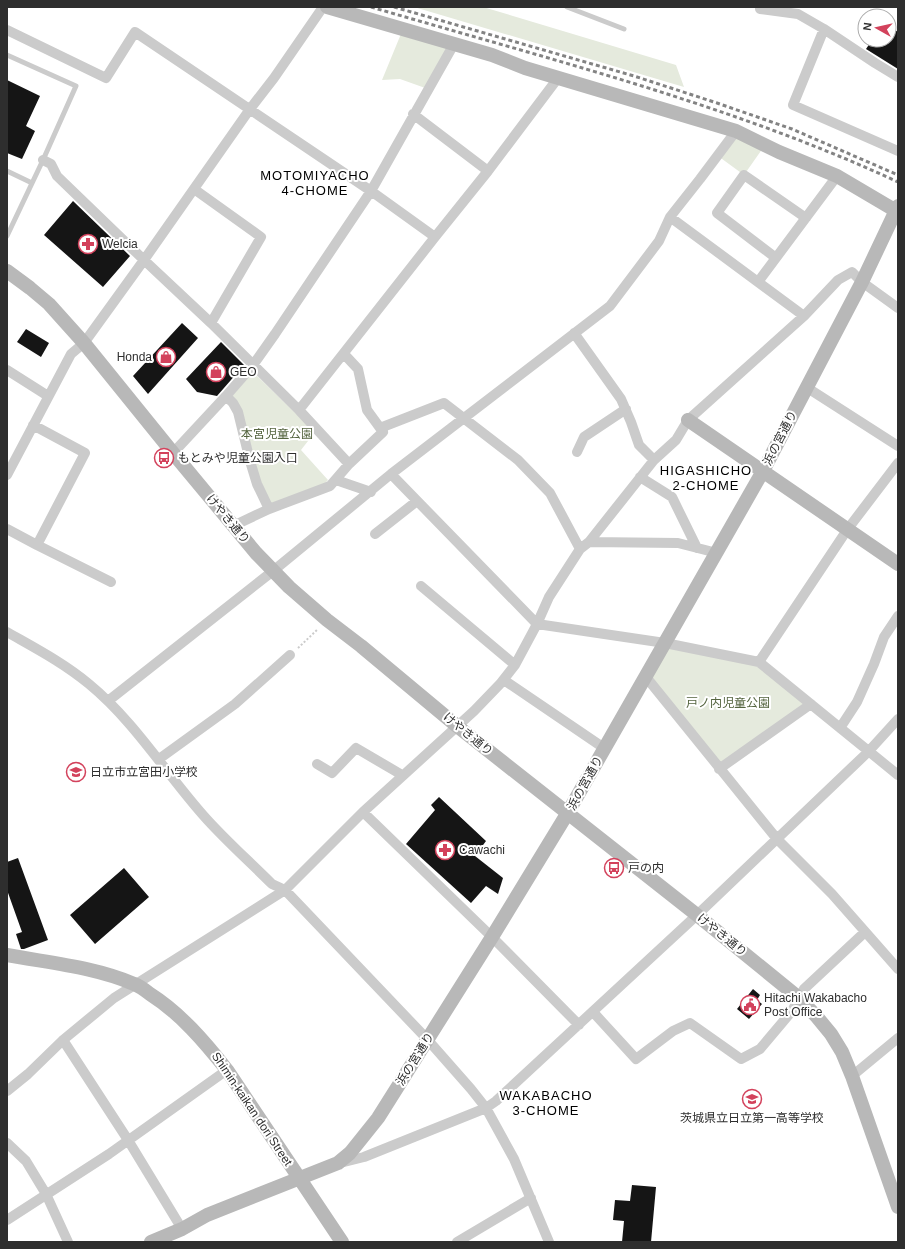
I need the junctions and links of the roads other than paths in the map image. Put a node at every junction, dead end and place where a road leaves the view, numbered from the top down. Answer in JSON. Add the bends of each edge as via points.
{"nodes":[{"id":1,"x":323,"y":7,"type":"edge"},
{"id":2,"x":327,"y":7,"type":"edge"},
{"id":3,"x":567,"y":7,"type":"edge"},
{"id":4,"x":760,"y":9,"type":"dead end"},
{"id":5,"x":800,"y":10,"type":"edge"},
{"id":6,"x":624,"y":29,"type":"dead end"},
{"id":7,"x":824,"y":29,"type":"junction"},
{"id":8,"x":7,"y":30,"type":"edge"},
{"id":9,"x":454,"y":44,"type":"junction"},
{"id":10,"x":7,"y":55,"type":"edge"},
{"id":11,"x":898,"y":77,"type":"edge"},
{"id":12,"x":558,"y":78,"type":"junction"},
{"id":13,"x":250,"y":109,"type":"junction"},
{"id":14,"x":413,"y":114,"type":"junction"},
{"id":15,"x":736,"y":131,"type":"junction"},
{"id":16,"x":898,"y":151,"type":"edge"},
{"id":17,"x":43,"y":160,"type":"junction"},
{"id":18,"x":7,"y":171,"type":"edge"},
{"id":19,"x":488,"y":171,"type":"junction"},
{"id":20,"x":837,"y":176,"type":"junction"},
{"id":21,"x":32,"y":183,"type":"junction"},
{"id":22,"x":194,"y":189,"type":"junction"},
{"id":23,"x":371,"y":191,"type":"junction"},
{"id":24,"x":897,"y":210,"type":"edge"},
{"id":25,"x":670,"y":217,"type":"junction"},
{"id":26,"x":806,"y":218,"type":"junction"},
{"id":27,"x":7,"y":236,"type":"edge"},
{"id":28,"x":435,"y":236,"type":"junction"},
{"id":29,"x":776,"y":258,"type":"junction"},
{"id":30,"x":144,"y":260,"type":"junction"},
{"id":31,"x":7,"y":271,"type":"edge"},
{"id":32,"x":758,"y":282,"type":"junction"},
{"id":33,"x":862,"y":282,"type":"junction"},
{"id":34,"x":898,"y":308,"type":"edge"},
{"id":35,"x":804,"y":316,"type":"junction"},
{"id":36,"x":211,"y":323,"type":"junction"},
{"id":37,"x":574,"y":334,"type":"junction"},
{"id":38,"x":84,"y":342,"type":"junction"},
{"id":39,"x":344,"y":354,"type":"junction"},
{"id":40,"x":253,"y":365,"type":"junction"},
{"id":41,"x":7,"y":370,"type":"edge"},
{"id":42,"x":806,"y":387,"type":"junction"},
{"id":43,"x":48,"y":396,"type":"junction"},
{"id":44,"x":226,"y":396,"type":"junction"},
{"id":45,"x":299,"y":410,"type":"junction"},
{"id":46,"x":626,"y":410,"type":"junction"},
{"id":47,"x":464,"y":418,"type":"junction"},
{"id":48,"x":688,"y":420,"type":"junction"},
{"id":49,"x":33,"y":425,"type":"junction"},
{"id":50,"x":380,"y":428,"type":"junction"},
{"id":51,"x":898,"y":446,"type":"edge"},
{"id":52,"x":577,"y":452,"type":"dead end"},
{"id":53,"x":173,"y":453,"type":"junction"},
{"id":54,"x":11,"y":457,"type":"edge"},
{"id":55,"x":654,"y":460,"type":"junction"},
{"id":56,"x":898,"y":463,"type":"edge"},
{"id":57,"x":349,"y":464,"type":"junction"},
{"id":58,"x":763,"y":470,"type":"junction"},
{"id":59,"x":391,"y":474,"type":"junction"},
{"id":60,"x":7,"y":475,"type":"edge"},
{"id":61,"x":640,"y":477,"type":"junction"},
{"id":62,"x":336,"y":480,"type":"junction"},
{"id":63,"x":371,"y":492,"type":"junction"},
{"id":64,"x":417,"y":501,"type":"junction"},
{"id":65,"x":269,"y":509,"type":"junction"},
{"id":66,"x":233,"y":526,"type":"junction"},
{"id":67,"x":7,"y":529,"type":"edge"},
{"id":68,"x":847,"y":530,"type":"junction"},
{"id":69,"x":375,"y":534,"type":"dead end"},
{"id":70,"x":589,"y":542,"type":"junction"},
{"id":71,"x":37,"y":545,"type":"junction"},
{"id":72,"x":697,"y":548,"type":"junction"},
{"id":73,"x":580,"y":549,"type":"junction"},
{"id":74,"x":717,"y":553,"type":"junction"},
{"id":75,"x":898,"y":564,"type":"edge"},
{"id":76,"x":273,"y":571,"type":"junction"},
{"id":77,"x":111,"y":582,"type":"dead end"},
{"id":78,"x":421,"y":586,"type":"dead end"},
{"id":79,"x":898,"y":616,"type":"edge"},
{"id":80,"x":537,"y":624,"type":"junction"},
{"id":81,"x":7,"y":632,"type":"edge"},
{"id":82,"x":665,"y":643,"type":"junction"},
{"id":83,"x":290,"y":655,"type":"road end"},
{"id":84,"x":759,"y":662,"type":"junction"},
{"id":85,"x":515,"y":665,"type":"junction"},
{"id":86,"x":646,"y":677,"type":"junction"},
{"id":87,"x":504,"y":680,"type":"junction"},
{"id":88,"x":108,"y":701,"type":"junction"},
{"id":89,"x":811,"y":704,"type":"junction"},
{"id":90,"x":898,"y":719,"type":"edge"},
{"id":91,"x":457,"y":726,"type":"junction"},
{"id":92,"x":840,"y":728,"type":"junction"},
{"id":93,"x":604,"y":748,"type":"junction"},
{"id":94,"x":868,"y":752,"type":"junction"},
{"id":95,"x":159,"y":759,"type":"junction"},
{"id":96,"x":317,"y":764,"type":"dead end"},
{"id":97,"x":719,"y":769,"type":"junction"},
{"id":98,"x":402,"y":775,"type":"junction"},
{"id":99,"x":898,"y":775,"type":"edge"},
{"id":100,"x":364,"y":812,"type":"junction"},
{"id":101,"x":567,"y":814,"type":"junction"},
{"id":102,"x":777,"y":839,"type":"junction"},
{"id":103,"x":285,"y":890,"type":"junction"},
{"id":104,"x":697,"y":915,"type":"junction"},
{"id":105,"x":865,"y":932,"type":"junction"},
{"id":106,"x":492,"y":937,"type":"junction"},
{"id":107,"x":7,"y":955,"type":"edge"},
{"id":108,"x":898,"y":969,"type":"edge"},
{"id":109,"x":135,"y":984,"type":"junction"},
{"id":110,"x":798,"y":998,"type":"junction"},
{"id":111,"x":593,"y":1012,"type":"junction"},
{"id":112,"x":579,"y":1025,"type":"junction"},
{"id":113,"x":63,"y":1040,"type":"junction"},
{"id":114,"x":427,"y":1040,"type":"junction"},
{"id":115,"x":896,"y":1043,"type":"edge"},
{"id":116,"x":227,"y":1070,"type":"junction"},
{"id":117,"x":852,"y":1076,"type":"junction"},
{"id":118,"x":7,"y":1092,"type":"edge"},
{"id":119,"x":486,"y":1108,"type":"junction"},
{"id":120,"x":128,"y":1140,"type":"junction"},
{"id":121,"x":7,"y":1143,"type":"edge"},
{"id":122,"x":338,"y":1163,"type":"junction"},
{"id":123,"x":299,"y":1178,"type":"junction"},
{"id":124,"x":46,"y":1194,"type":"junction"},
{"id":125,"x":531,"y":1198,"type":"junction"},
{"id":126,"x":898,"y":1205,"type":"edge"},
{"id":127,"x":7,"y":1220,"type":"edge"},
{"id":128,"x":182,"y":1229,"type":"junction"},
{"id":129,"x":158,"y":1241,"type":"edge"},
{"id":130,"x":68,"y":1242,"type":"edge"},
{"id":131,"x":342,"y":1242,"type":"edge"},
{"id":132,"x":457,"y":1242,"type":"edge"},
{"id":133,"x":549,"y":1242,"type":"edge"}],
"edges":[{"from":1,"to":13,"type":"street"},
{"from":2,"to":9,"type":"street"},
{"from":3,"to":6,"type":"lane"},
{"from":4,"to":5,"type":"street"},
{"from":5,"to":7,"type":"street"},
{"from":7,"to":11,"type":"street"},
{"from":7,"to":16,"type":"street","via":[[793,106]]},
{"from":8,"to":13,"type":"street","via":[[106,78],[134,32]]},
{"from":9,"to":12,"type":"street"},
{"from":9,"to":14,"type":"street"},
{"from":10,"to":17,"type":"lane","via":[[76,86]]},
{"from":12,"to":15,"type":"street"},
{"from":12,"to":19,"type":"street"},
{"from":13,"to":22,"type":"street"},
{"from":13,"to":23,"type":"street"},
{"from":14,"to":19,"type":"street"},
{"from":14,"to":23,"type":"street"},
{"from":15,"to":20,"type":"street"},
{"from":15,"to":25,"type":"street"},
{"from":17,"to":21,"type":"lane"},
{"from":17,"to":30,"type":"street","via":[[51,164],[57,176]]},
{"from":18,"to":21,"type":"lane"},
{"from":19,"to":28,"type":"street"},
{"from":20,"to":24,"type":"street"},
{"from":20,"to":26,"type":"street"},
{"from":21,"to":27,"type":"lane"},
{"from":22,"to":30,"type":"street"},
{"from":22,"to":36,"type":"street","via":[[261,237]]},
{"from":23,"to":28,"type":"street"},
{"from":23,"to":40,"type":"street"},
{"from":24,"to":33,"type":"street","name":"浜の宮通り"},
{"from":25,"to":32,"type":"street"},
{"from":25,"to":37,"type":"street","via":[[659,241],[610,306]]},
{"from":26,"to":29,"type":"street"},
{"from":26,"to":29,"type":"street","via":[[744,175],[717,213]]},
{"from":28,"to":39,"type":"street"},
{"from":29,"to":32,"type":"street"},
{"from":30,"to":36,"type":"street"},
{"from":30,"to":38,"type":"street"},
{"from":31,"to":38,"type":"street","name":"けやき通り","via":[[49,304]]},
{"from":32,"to":35,"type":"street"},
{"from":33,"to":34,"type":"street"},
{"from":33,"to":35,"type":"street","via":[[852,272],[838,280]]},
{"from":33,"to":42,"type":"street","name":"浜の宮通り"},
{"from":35,"to":48,"type":"street"},
{"from":36,"to":40,"type":"street"},
{"from":37,"to":46,"type":"street"},
{"from":37,"to":47,"type":"street"},
{"from":38,"to":43,"type":"street","via":[[71,354]]},
{"from":38,"to":53,"type":"street","name":"けやき通り"},
{"from":39,"to":45,"type":"street"},
{"from":39,"to":50,"type":"street","via":[[358,369],[367,410]]},
{"from":40,"to":44,"type":"street"},
{"from":40,"to":45,"type":"street"},
{"from":41,"to":43,"type":"street"},
{"from":42,"to":51,"type":"street"},
{"from":42,"to":58,"type":"street","name":"浜の宮通り"},
{"from":43,"to":49,"type":"street"},
{"from":44,"to":53,"type":"street"},
{"from":44,"to":65,"type":"street","via":[[238,412],[257,484]]},
{"from":45,"to":57,"type":"street"},
{"from":46,"to":52,"type":"street","via":[[584,437]]},
{"from":46,"to":55,"type":"street","via":[[639,445]]},
{"from":47,"to":50,"type":"street","via":[[444,403]]},
{"from":47,"to":59,"type":"street"},
{"from":47,"to":73,"type":"street","via":[[518,460],[550,493]]},
{"from":48,"to":55,"type":"street","via":[[676,440]]},
{"from":48,"to":58,"type":"street"},
{"from":49,"to":54,"type":"street"},
{"from":49,"to":71,"type":"street","via":[[85,453]]},
{"from":50,"to":57,"type":"street","via":[[383,432]]},
{"from":53,"to":66,"type":"street","name":"けやき通り"},
{"from":54,"to":60,"type":"street"},
{"from":55,"to":61,"type":"street"},
{"from":56,"to":68,"type":"street"},
{"from":57,"to":62,"type":"street"},
{"from":58,"to":68,"type":"street"},
{"from":58,"to":74,"type":"street","name":"浜の宮通り"},
{"from":59,"to":63,"type":"street"},
{"from":59,"to":64,"type":"street"},
{"from":61,"to":70,"type":"street"},
{"from":61,"to":72,"type":"street","via":[[672,497]]},
{"from":62,"to":63,"type":"street"},
{"from":62,"to":65,"type":"street","via":[[330,486]]},
{"from":63,"to":76,"type":"street"},
{"from":64,"to":69,"type":"street"},
{"from":64,"to":80,"type":"street"},
{"from":65,"to":66,"type":"street"},
{"from":66,"to":76,"type":"street","name":"けやき通り"},
{"from":67,"to":71,"type":"street"},
{"from":68,"to":75,"type":"street"},
{"from":68,"to":84,"type":"street"},
{"from":70,"to":72,"type":"street","via":[[678,543]]},
{"from":70,"to":73,"type":"street"},
{"from":71,"to":77,"type":"street"},
{"from":72,"to":74,"type":"street"},
{"from":73,"to":80,"type":"street","via":[[549,597]]},
{"from":74,"to":82,"type":"street","name":"浜の宮通り"},
{"from":76,"to":88,"type":"street"},
{"from":76,"to":91,"type":"street","name":"けやき通り","via":[[327,620]]},
{"from":78,"to":85,"type":"street"},
{"from":79,"to":92,"type":"street","via":[[884,637],[857,702]]},
{"from":80,"to":82,"type":"street"},
{"from":80,"to":85,"type":"street"},
{"from":81,"to":88,"type":"street","via":[[63,664]]},
{"from":82,"to":84,"type":"street"},
{"from":82,"to":86,"type":"street","name":"浜の宮通り"},
{"from":83,"to":95,"type":"street","via":[[235,704]]},
{"from":84,"to":89,"type":"street"},
{"from":85,"to":87,"type":"street"},
{"from":86,"to":93,"type":"street","name":"浜の宮通り"},
{"from":86,"to":97,"type":"street"},
{"from":87,"to":91,"type":"street"},
{"from":87,"to":93,"type":"street"},
{"from":88,"to":95,"type":"street"},
{"from":89,"to":92,"type":"street"},
{"from":89,"to":97,"type":"street"},
{"from":90,"to":94,"type":"street"},
{"from":91,"to":98,"type":"street"},
{"from":91,"to":101,"type":"street","name":"けやき通り"},
{"from":92,"to":94,"type":"street"},
{"from":93,"to":101,"type":"street","name":"浜の宮通り"},
{"from":94,"to":99,"type":"street"},
{"from":94,"to":102,"type":"street"},
{"from":95,"to":103,"type":"street","via":[[203,815],[272,884]]},
{"from":96,"to":98,"type":"street","via":[[332,773],[356,748]]},
{"from":97,"to":102,"type":"street"},
{"from":98,"to":100,"type":"street"},
{"from":100,"to":103,"type":"street"},
{"from":100,"to":106,"type":"street"},
{"from":101,"to":104,"type":"street","name":"けやき通り"},
{"from":101,"to":106,"type":"street","name":"浜の宮通り"},
{"from":102,"to":104,"type":"street"},
{"from":102,"to":105,"type":"street","via":[[832,894]]},
{"from":103,"to":109,"type":"street"},
{"from":103,"to":114,"type":"street"},
{"from":104,"to":110,"type":"street","name":"けやき通り"},
{"from":104,"to":111,"type":"street"},
{"from":105,"to":108,"type":"street"},
{"from":105,"to":110,"type":"street","via":[[804,989]]},
{"from":106,"to":112,"type":"street"},
{"from":106,"to":114,"type":"street","name":"浜の宮通り"},
{"from":107,"to":109,"type":"street","name":"Shimin-kaikan dori Street","via":[[97,972]]},
{"from":109,"to":113,"type":"street"},
{"from":109,"to":116,"type":"street","name":"Shimin-kaikan dori Street","via":[[182,1019],[206,1043]]},
{"from":110,"to":111,"type":"street","via":[[792,1011],[760,1049],[741,1059],[690,1023],[673,1031],[636,1059]]},
{"from":110,"to":117,"type":"street","name":"けやき通り","via":[[831,1034]]},
{"from":111,"to":112,"type":"street"},
{"from":112,"to":119,"type":"street"},
{"from":113,"to":118,"type":"street"},
{"from":113,"to":120,"type":"street"},
{"from":114,"to":119,"type":"street"},
{"from":114,"to":122,"type":"street","name":"浜の宮通り","via":[[378,1118],[350,1153]]},
{"from":115,"to":117,"type":"street"},
{"from":116,"to":120,"type":"street"},
{"from":116,"to":123,"type":"street","name":"Shimin-kaikan dori Street"},
{"from":117,"to":126,"type":"street","name":"けやき通り"},
{"from":119,"to":122,"type":"street","via":[[364,1157]]},
{"from":119,"to":125,"type":"street","via":[[514,1159]]},
{"from":120,"to":124,"type":"street"},
{"from":120,"to":128,"type":"street"},
{"from":121,"to":124,"type":"street","via":[[26,1161]]},
{"from":122,"to":123,"type":"street","name":"浜の宮通り"},
{"from":123,"to":128,"type":"street","name":"浜の宮通り","via":[[208,1215]]},
{"from":123,"to":131,"type":"street","name":"Shimin-kaikan dori Street"},
{"from":124,"to":127,"type":"street"},
{"from":124,"to":130,"type":"street"},
{"from":125,"to":132,"type":"street"},
{"from":125,"to":133,"type":"street"},
{"from":128,"to":129,"type":"street","name":"浜の宮通り"}]}
